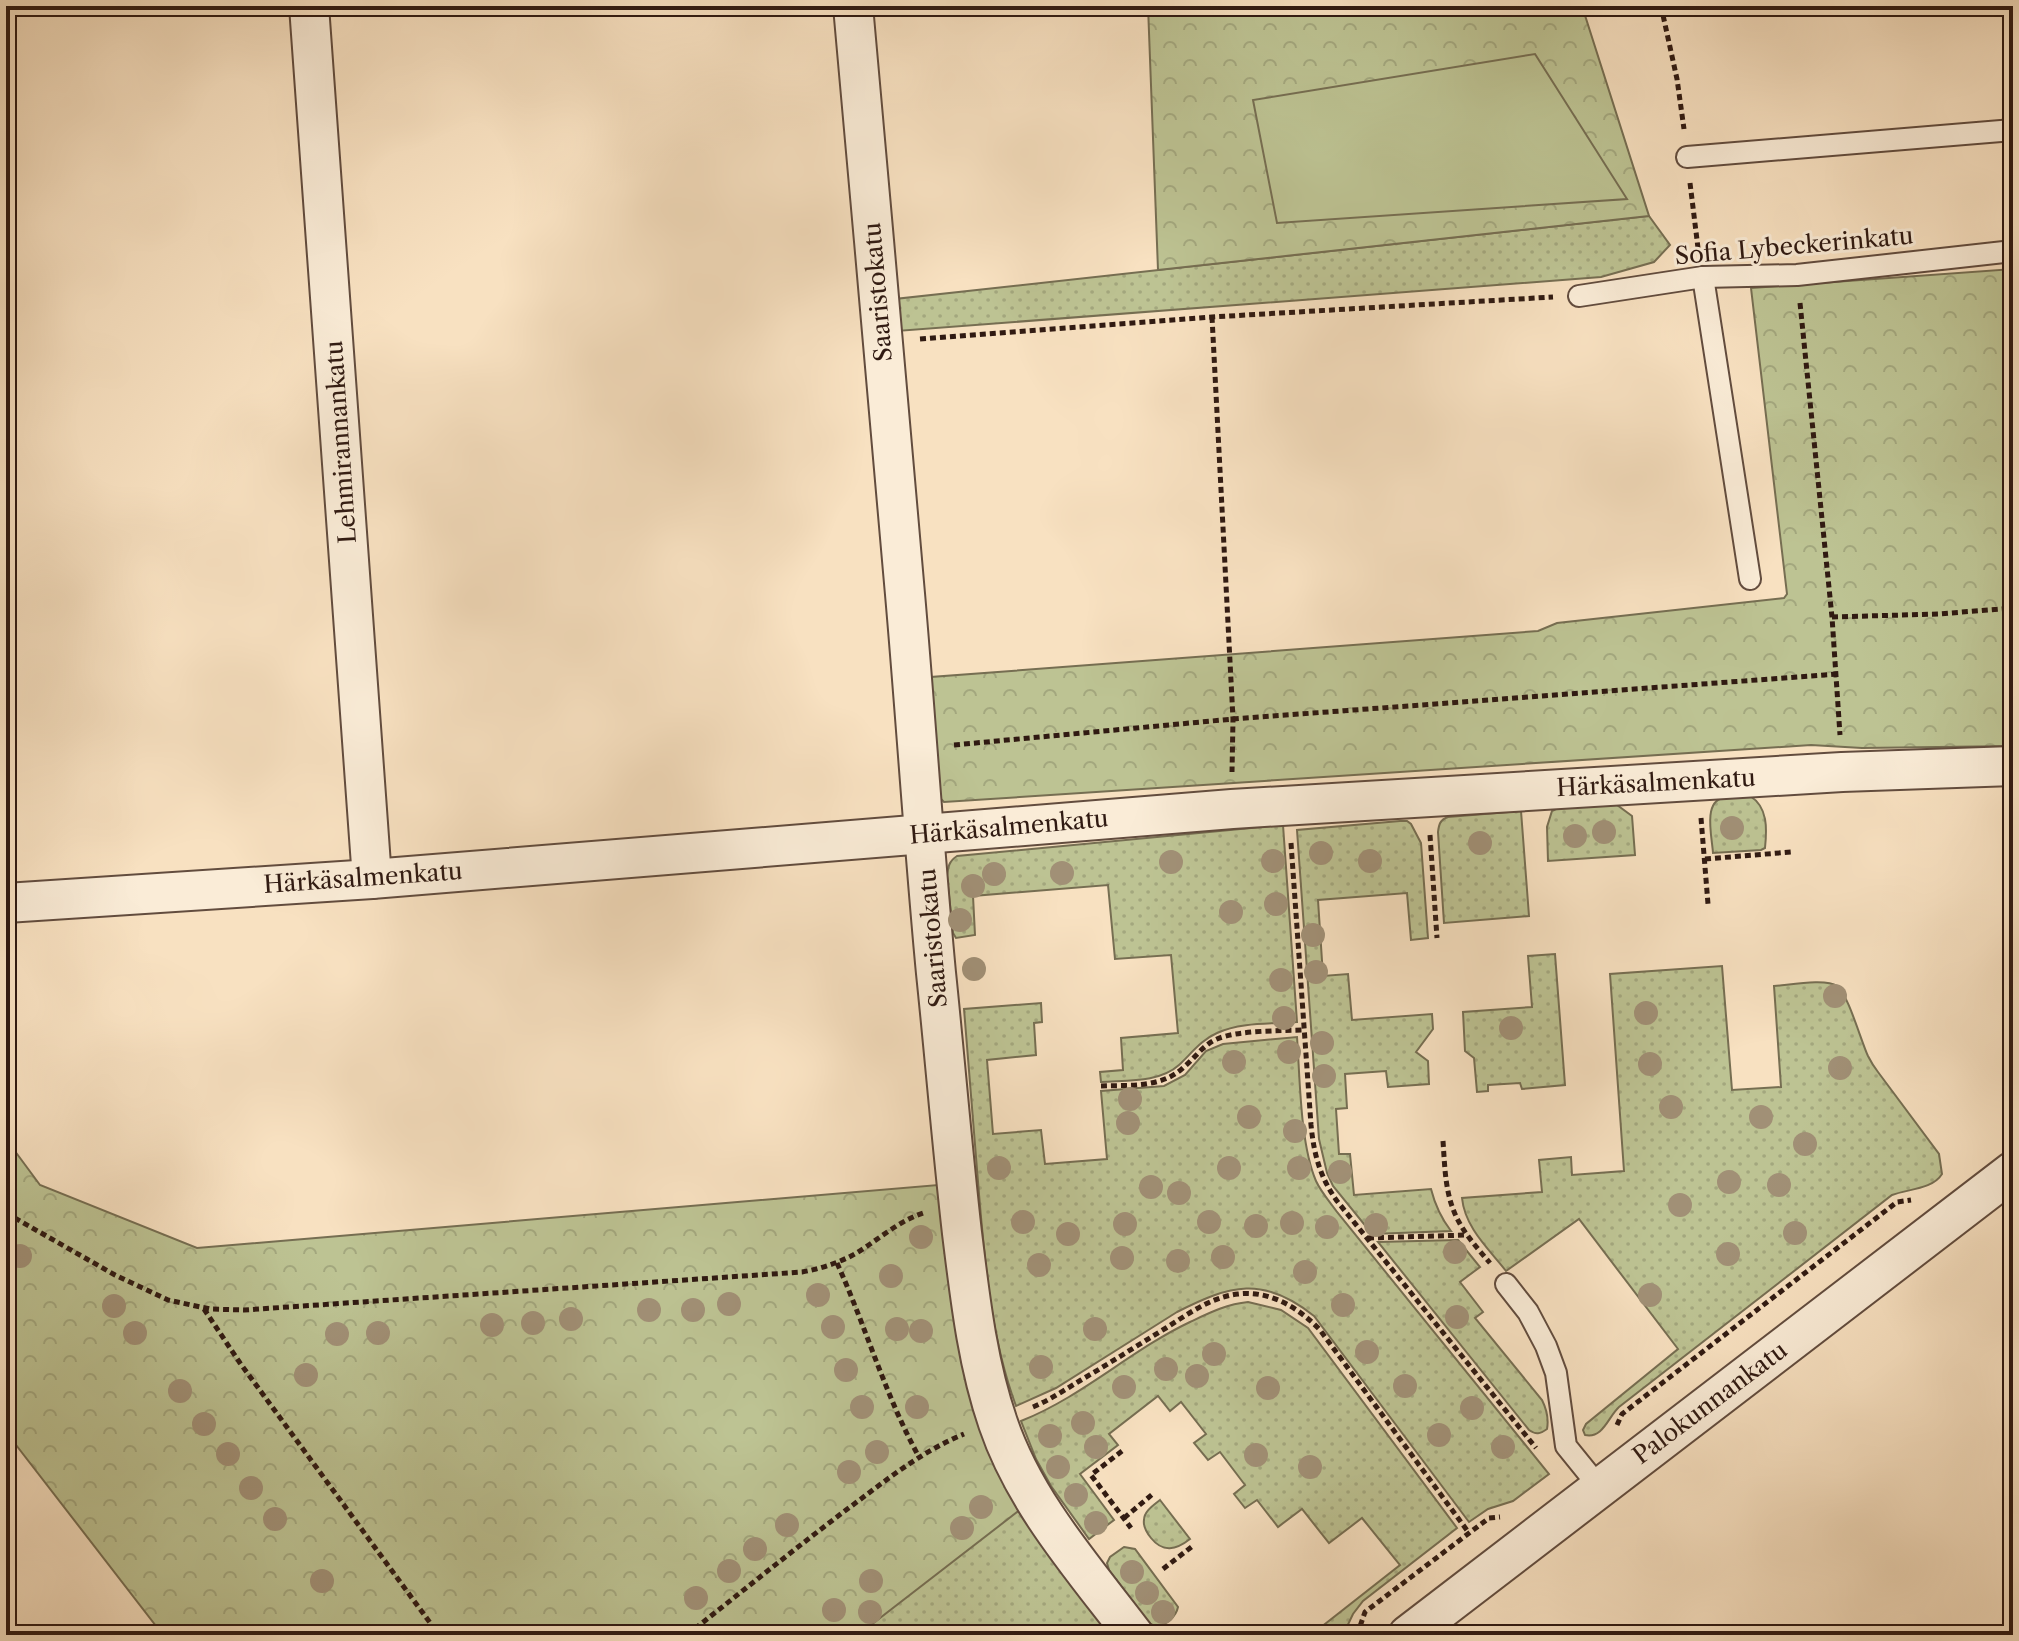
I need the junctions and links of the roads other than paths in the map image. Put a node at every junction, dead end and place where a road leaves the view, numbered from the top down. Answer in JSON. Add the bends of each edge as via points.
{"nodes":[{"id":1,"x":309,"y":6,"type":"edge"},
{"id":2,"x":853,"y":6,"type":"edge"},
{"id":3,"x":2013,"y":130,"type":"edge"},
{"id":4,"x":1687,"y":157,"type":"dead end"},
{"id":5,"x":2013,"y":251,"type":"edge"},
{"id":6,"x":1703,"y":277,"type":"junction"},
{"id":7,"x":1579,"y":296,"type":"road end"},
{"id":8,"x":1750,"y":579,"type":"dead end"},
{"id":9,"x":2013,"y":766,"type":"edge"},
{"id":10,"x":923,"y":834,"type":"junction"},
{"id":11,"x":372,"y":879,"type":"junction"},
{"id":12,"x":6,"y":903,"type":"edge"},
{"id":13,"x":2008,"y":1185,"type":"edge"},
{"id":14,"x":1506,"y":1284,"type":"road end"},
{"id":15,"x":1600,"y":1488,"type":"junction"},
{"id":16,"x":1134,"y":1635,"type":"edge"},
{"id":17,"x":1408,"y":1635,"type":"edge"}],
"edges":[{"from":1,"to":11,"type":"street","name":"Lehmirannankatu"},
{"from":2,"to":10,"type":"street","name":"Saaristokatu"},
{"from":3,"to":4,"type":"lane"},
{"from":5,"to":6,"type":"lane","name":"Sofia Lybeckerinkatu","via":[[1797,275]]},
{"from":6,"to":7,"type":"lane","name":"Sofia Lybeckerinkatu"},
{"from":6,"to":8,"type":"lane"},
{"from":9,"to":10,"type":"street","name":"Härkäsalmenkatu","via":[[1232,809]]},
{"from":10,"to":11,"type":"street","name":"Härkäsalmenkatu"},
{"from":10,"to":16,"type":"street","name":"Saaristokatu","via":[[959,1206],[982,1367],[1010,1456],[1031,1495]]},
{"from":11,"to":12,"type":"street","name":"Härkäsalmenkatu"},
{"from":13,"to":15,"type":"street","name":"Palokunnankatu"},
{"from":14,"to":15,"type":"lane","via":[[1546,1346],[1556,1373],[1566,1446]]},
{"from":15,"to":17,"type":"street","name":"Palokunnankatu"}]}
